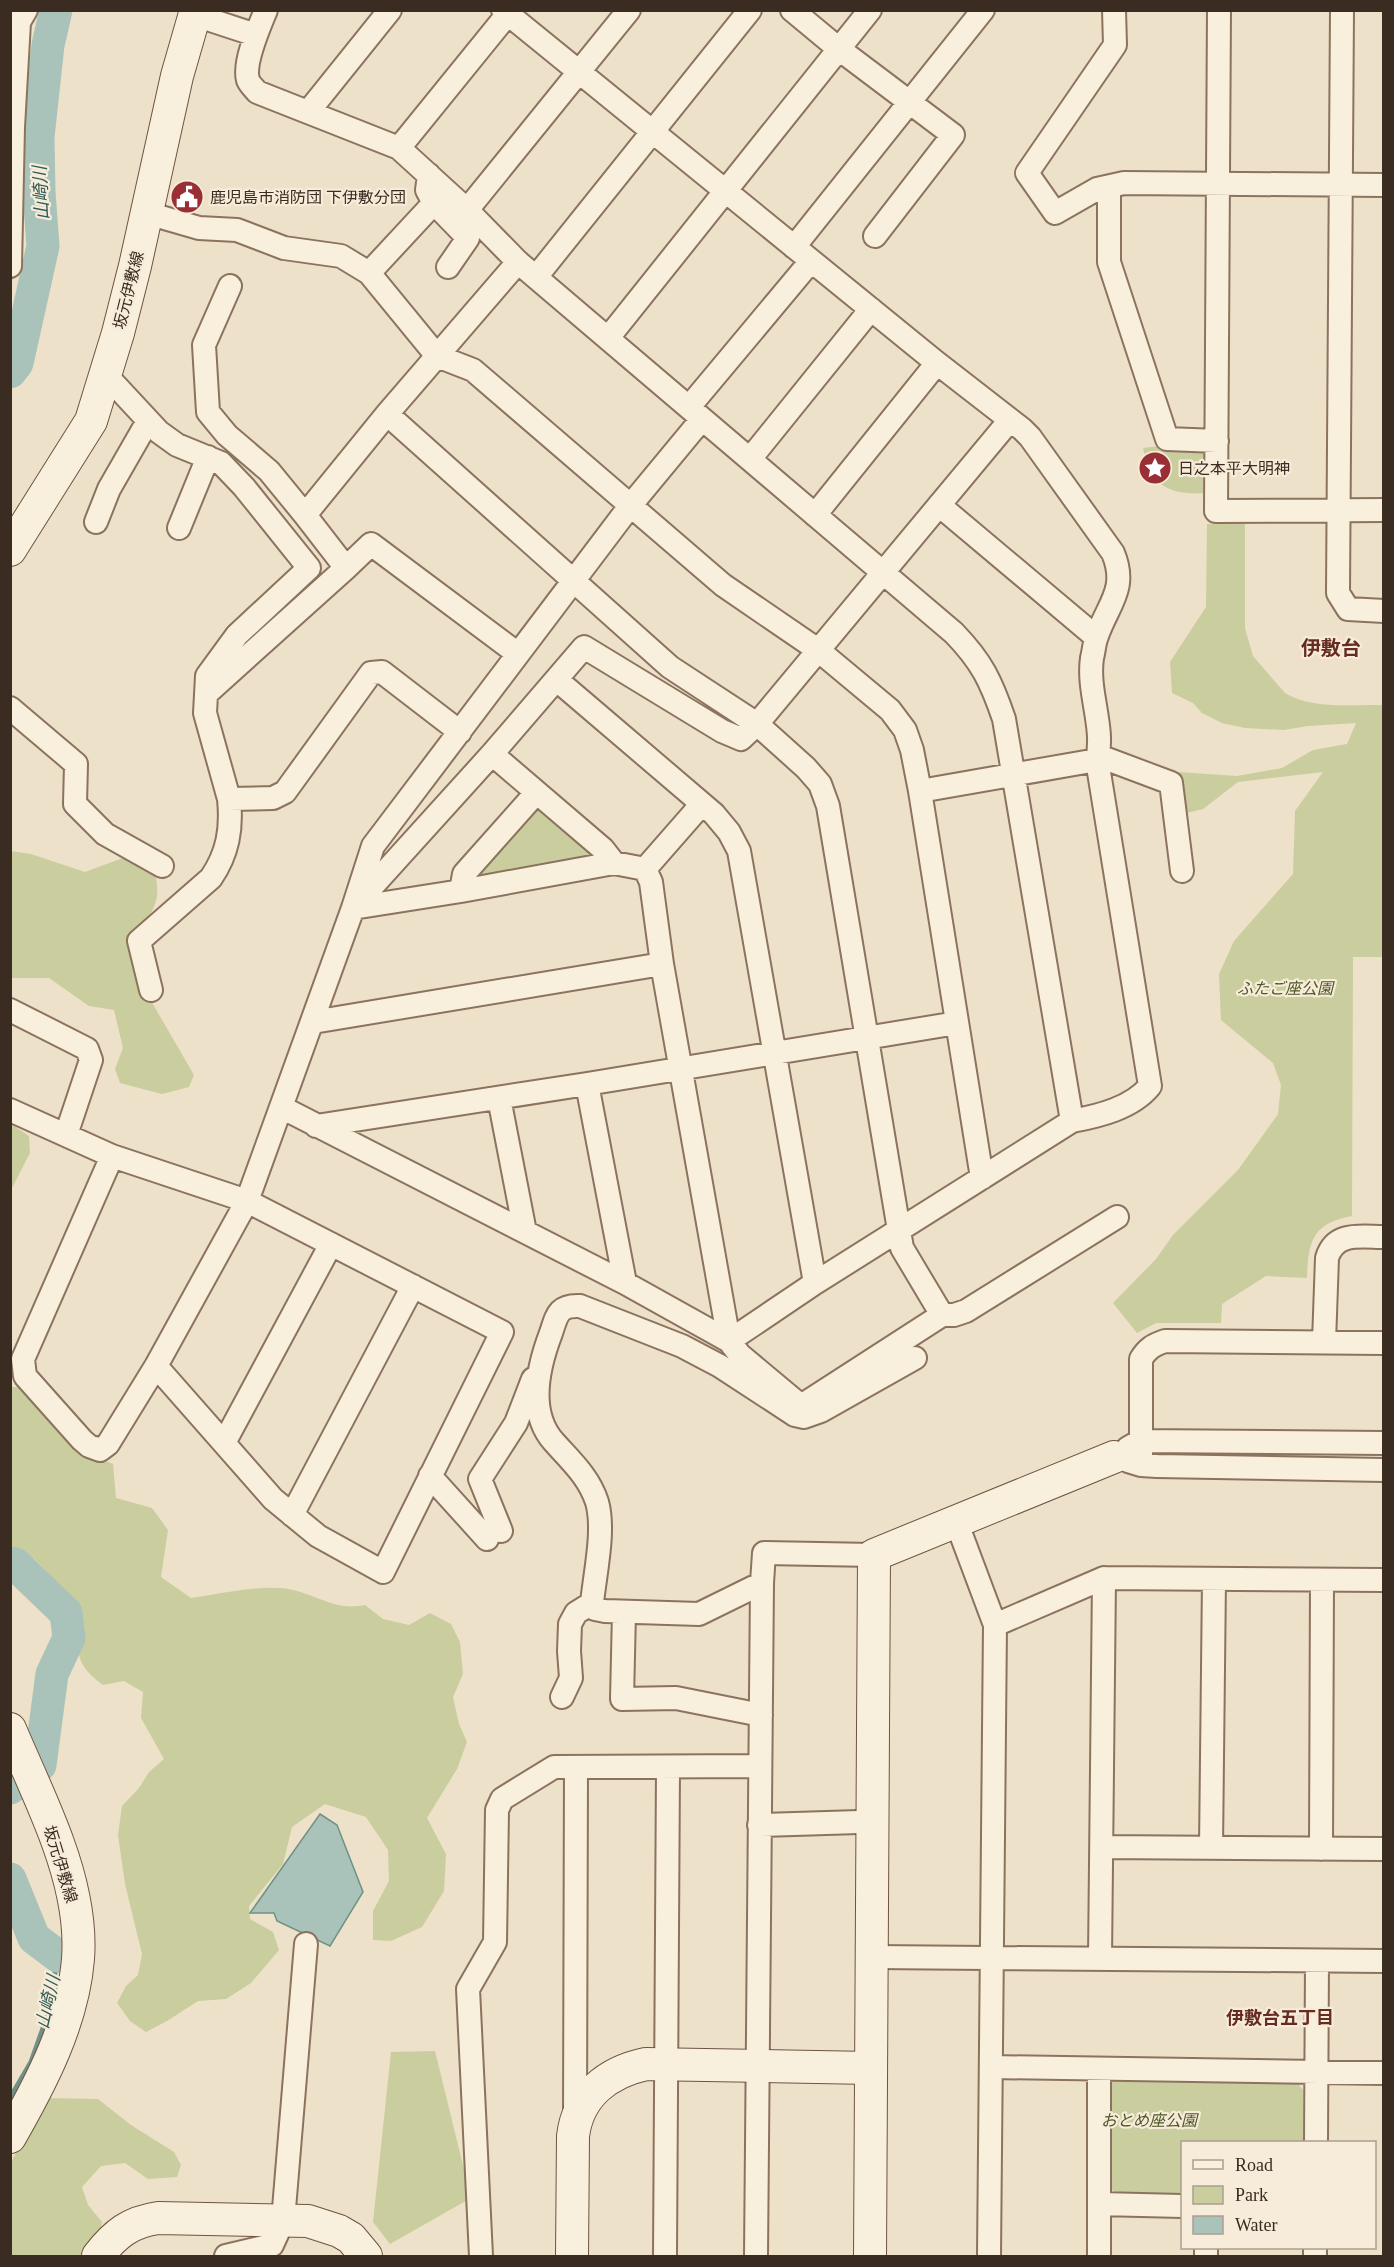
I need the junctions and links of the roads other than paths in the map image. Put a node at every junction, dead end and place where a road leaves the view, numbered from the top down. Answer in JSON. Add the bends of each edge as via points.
{"nodes":[{"id":1,"x":26,"y":10,"type":"edge"},
{"id":2,"x":266,"y":10,"type":"edge"},
{"id":3,"x":390,"y":10,"type":"edge"},
{"id":4,"x":629,"y":10,"type":"edge"},
{"id":5,"x":750,"y":10,"type":"edge"},
{"id":6,"x":792,"y":10,"type":"edge"},
{"id":7,"x":870,"y":10,"type":"edge"},
{"id":8,"x":983,"y":10,"type":"edge"},
{"id":9,"x":1114,"y":10,"type":"edge"},
{"id":10,"x":1219,"y":10,"type":"edge"},
{"id":11,"x":1342,"y":10,"type":"edge"},
{"id":12,"x":507,"y":12,"type":"edge"},
{"id":13,"x":195,"y":13,"type":"edge"},
{"id":14,"x":256,"y":35,"type":"junction"},
{"id":15,"x":838,"y":48,"type":"junction"},
{"id":16,"x":580,"y":73,"type":"junction"},
{"id":17,"x":909,"y":102,"type":"junction"},
{"id":18,"x":308,"y":112,"type":"junction"},
{"id":19,"x":653,"y":132,"type":"junction"},
{"id":20,"x":399,"y":148,"type":"junction"},
{"id":21,"x":429,"y":175,"type":"junction"},
{"id":22,"x":1217,"y":184,"type":"junction"},
{"id":23,"x":1341,"y":185,"type":"junction"},
{"id":24,"x":1383,"y":185,"type":"edge"},
{"id":25,"x":1109,"y":187,"type":"junction"},
{"id":26,"x":726,"y":190,"type":"junction"},
{"id":27,"x":434,"y":202,"type":"junction"},
{"id":28,"x":467,"y":210,"type":"junction"},
{"id":29,"x":147,"y":213,"type":"junction"},
{"id":30,"x":875,"y":236,"type":"dead end"},
{"id":31,"x":802,"y":254,"type":"junction"},
{"id":32,"x":518,"y":262,"type":"junction"},
{"id":33,"x":10,"y":266,"type":"edge"},
{"id":34,"x":448,"y":267,"type":"dead end"},
{"id":35,"x":369,"y":273,"type":"junction"},
{"id":36,"x":536,"y":277,"type":"junction"},
{"id":37,"x":230,"y":286,"type":"dead end"},
{"id":38,"x":871,"y":309,"type":"junction"},
{"id":39,"x":608,"y":338,"type":"junction"},
{"id":40,"x":436,"y":357,"type":"junction"},
{"id":41,"x":937,"y":363,"type":"junction"},
{"id":42,"x":106,"y":375,"type":"junction"},
{"id":43,"x":695,"y":413,"type":"junction"},
{"id":44,"x":387,"y":414,"type":"junction"},
{"id":45,"x":1010,"y":420,"type":"junction"},
{"id":46,"x":148,"y":421,"type":"junction"},
{"id":47,"x":1217,"y":441,"type":"junction"},
{"id":48,"x":208,"y":457,"type":"junction"},
{"id":49,"x":750,"y":459,"type":"junction"},
{"id":50,"x":939,"y":505,"type":"junction"},
{"id":51,"x":630,"y":506,"type":"junction"},
{"id":52,"x":1383,"y":510,"type":"edge"},
{"id":53,"x":1338,"y":511,"type":"junction"},
{"id":54,"x":305,"y":514,"type":"junction"},
{"id":55,"x":815,"y":515,"type":"junction"},
{"id":56,"x":96,"y":522,"type":"dead end"},
{"id":57,"x":179,"y":528,"type":"dead end"},
{"id":58,"x":10,"y":550,"type":"edge"},
{"id":59,"x":346,"y":567,"type":"junction"},
{"id":60,"x":883,"y":572,"type":"junction"},
{"id":61,"x":574,"y":583,"type":"junction"},
{"id":62,"x":1383,"y":611,"type":"edge"},
{"id":63,"x":1096,"y":637,"type":"junction"},
{"id":64,"x":818,"y":650,"type":"junction"},
{"id":65,"x":518,"y":654,"type":"junction"},
{"id":66,"x":557,"y":680,"type":"junction"},
{"id":67,"x":206,"y":694,"type":"junction"},
{"id":68,"x":10,"y":708,"type":"edge"},
{"id":69,"x":757,"y":723,"type":"junction"},
{"id":70,"x":460,"y":732,"type":"junction"},
{"id":71,"x":492,"y":754,"type":"junction"},
{"id":72,"x":1097,"y":760,"type":"junction"},
{"id":73,"x":1013,"y":775,"type":"junction"},
{"id":74,"x":920,"y":791,"type":"junction"},
{"id":75,"x":536,"y":793,"type":"junction"},
{"id":76,"x":229,"y":799,"type":"junction"},
{"id":77,"x":701,"y":805,"type":"junction"},
{"id":78,"x":614,"y":862,"type":"junction"},
{"id":79,"x":162,"y":866,"type":"dead end"},
{"id":80,"x":645,"y":869,"type":"junction"},
{"id":81,"x":1182,"y":872,"type":"dead end"},
{"id":82,"x":461,"y":891,"type":"junction"},
{"id":83,"x":353,"y":908,"type":"junction"},
{"id":84,"x":662,"y":964,"type":"junction"},
{"id":85,"x":151,"y":990,"type":"dead end"},
{"id":86,"x":10,"y":1010,"type":"edge"},
{"id":87,"x":313,"y":1022,"type":"junction"},
{"id":88,"x":957,"y":1023,"type":"junction"},
{"id":89,"x":868,"y":1037,"type":"junction"},
{"id":90,"x":775,"y":1052,"type":"junction"},
{"id":91,"x":681,"y":1069,"type":"junction"},
{"id":92,"x":587,"y":1084,"type":"junction"},
{"id":93,"x":499,"y":1098,"type":"junction"},
{"id":94,"x":281,"y":1107,"type":"junction"},
{"id":95,"x":10,"y":1110,"type":"edge"},
{"id":96,"x":1072,"y":1121,"type":"junction"},
{"id":97,"x":316,"y":1126,"type":"junction"},
{"id":98,"x":66,"y":1135,"type":"junction"},
{"id":99,"x":111,"y":1156,"type":"junction"},
{"id":100,"x":982,"y":1178,"type":"junction"},
{"id":101,"x":247,"y":1201,"type":"junction"},
{"id":102,"x":1117,"y":1217,"type":"dead end"},
{"id":103,"x":525,"y":1232,"type":"junction"},
{"id":104,"x":899,"y":1232,"type":"junction"},
{"id":105,"x":1383,"y":1237,"type":"edge"},
{"id":106,"x":331,"y":1244,"type":"junction"},
{"id":107,"x":625,"y":1283,"type":"junction"},
{"id":108,"x":815,"y":1283,"type":"junction"},
{"id":109,"x":413,"y":1286,"type":"junction"},
{"id":110,"x":942,"y":1315,"type":"junction"},
{"id":111,"x":729,"y":1341,"type":"junction"},
{"id":112,"x":1324,"y":1342,"type":"junction"},
{"id":113,"x":1383,"y":1343,"type":"edge"},
{"id":114,"x":915,"y":1358,"type":"dead end"},
{"id":115,"x":540,"y":1362,"type":"junction"},
{"id":116,"x":156,"y":1366,"type":"junction"},
{"id":117,"x":798,"y":1410,"type":"junction"},
{"id":118,"x":224,"y":1443,"type":"junction"},
{"id":119,"x":1383,"y":1443,"type":"edge"},
{"id":120,"x":1132,"y":1454,"type":"junction"},
{"id":121,"x":1383,"y":1470,"type":"edge"},
{"id":122,"x":430,"y":1476,"type":"junction"},
{"id":123,"x":292,"y":1515,"type":"junction"},
{"id":124,"x":956,"y":1521,"type":"junction"},
{"id":125,"x":874,"y":1555,"type":"junction"},
{"id":126,"x":1104,"y":1578,"type":"junction"},
{"id":127,"x":1214,"y":1579,"type":"junction"},
{"id":128,"x":1322,"y":1580,"type":"junction"},
{"id":129,"x":1383,"y":1580,"type":"edge"},
{"id":130,"x":762,"y":1583,"type":"junction"},
{"id":131,"x":592,"y":1603,"type":"junction"},
{"id":132,"x":624,"y":1612,"type":"junction"},
{"id":133,"x":995,"y":1625,"type":"junction"},
{"id":134,"x":562,"y":1697,"type":"dead end"},
{"id":135,"x":761,"y":1715,"type":"junction"},
{"id":136,"x":12,"y":1736,"type":"edge"},
{"id":137,"x":760,"y":1766,"type":"junction"},
{"id":138,"x":576,"y":1767,"type":"junction"},
{"id":139,"x":668,"y":1768,"type":"junction"},
{"id":140,"x":860,"y":1822,"type":"dead end"},
{"id":141,"x":759,"y":1826,"type":"junction"},
{"id":142,"x":1102,"y":1847,"type":"junction"},
{"id":143,"x":1211,"y":1848,"type":"junction"},
{"id":144,"x":1321,"y":1849,"type":"junction"},
{"id":145,"x":1383,"y":1849,"type":"edge"},
{"id":146,"x":306,"y":1944,"type":"dead end"},
{"id":147,"x":872,"y":1958,"type":"junction"},
{"id":148,"x":992,"y":1958,"type":"junction"},
{"id":149,"x":1100,"y":1959,"type":"junction"},
{"id":150,"x":1317,"y":1961,"type":"junction"},
{"id":151,"x":1383,"y":1961,"type":"edge"},
{"id":152,"x":665,"y":2064,"type":"junction"},
{"id":153,"x":757,"y":2066,"type":"junction"},
{"id":154,"x":992,"y":2067,"type":"junction"},
{"id":155,"x":871,"y":2068,"type":"junction"},
{"id":156,"x":1099,"y":2068,"type":"junction"},
{"id":157,"x":1316,"y":2072,"type":"junction"},
{"id":158,"x":1383,"y":2073,"type":"edge"},
{"id":159,"x":575,"y":2121,"type":"junction"},
{"id":160,"x":10,"y":2137,"type":"edge"},
{"id":161,"x":1316,"y":2141,"type":"edge"},
{"id":162,"x":1100,"y":2204,"type":"junction"},
{"id":163,"x":1181,"y":2206,"type":"edge"},
{"id":164,"x":283,"y":2221,"type":"junction"},
{"id":165,"x":98,"y":2256,"type":"edge"},
{"id":166,"x":226,"y":2256,"type":"edge"},
{"id":167,"x":366,"y":2256,"type":"edge"},
{"id":168,"x":481,"y":2256,"type":"edge"},
{"id":169,"x":572,"y":2256,"type":"edge"},
{"id":170,"x":664,"y":2256,"type":"edge"},
{"id":171,"x":756,"y":2256,"type":"edge"},
{"id":172,"x":870,"y":2256,"type":"edge"},
{"id":173,"x":989,"y":2256,"type":"edge"},
{"id":174,"x":1099,"y":2256,"type":"edge"}],
"edges":[{"from":1,"to":33,"type":"street","via":[[19,22],[15,81]]},
{"from":2,"to":14,"type":"street"},
{"from":3,"to":18,"type":"street"},
{"from":4,"to":16,"type":"street"},
{"from":5,"to":19,"type":"street"},
{"from":6,"to":15,"type":"street"},
{"from":7,"to":15,"type":"street"},
{"from":8,"to":17,"type":"street"},
{"from":9,"to":25,"type":"street","via":[[1115,45],[1027,174],[1055,213],[1097,189]]},
{"from":10,"to":22,"type":"street"},
{"from":11,"to":23,"type":"street"},
{"from":12,"to":16,"type":"street"},
{"from":12,"to":20,"type":"street"},
{"from":13,"to":14,"type":"street"},
{"from":13,"to":29,"type":"street","name":"坂元伊敷線"},
{"from":14,"to":18,"type":"street","via":[[247,71],[249,83],[257,92]]},
{"from":15,"to":17,"type":"street"},
{"from":15,"to":26,"type":"street"},
{"from":16,"to":19,"type":"street"},
{"from":16,"to":28,"type":"street"},
{"from":17,"to":30,"type":"street","via":[[953,135]]},
{"from":17,"to":31,"type":"street"},
{"from":18,"to":20,"type":"street"},
{"from":19,"to":26,"type":"street"},
{"from":19,"to":36,"type":"street"},
{"from":20,"to":21,"type":"street"},
{"from":21,"to":27,"type":"street","via":[[427,190]]},
{"from":21,"to":28,"type":"street"},
{"from":22,"to":23,"type":"street"},
{"from":22,"to":25,"type":"street","via":[[1124,183]]},
{"from":22,"to":47,"type":"street"},
{"from":23,"to":24,"type":"street"},
{"from":23,"to":53,"type":"street"},
{"from":25,"to":47,"type":"street","via":[[1109,262],[1167,438]]},
{"from":26,"to":31,"type":"street"},
{"from":26,"to":39,"type":"street"},
{"from":27,"to":34,"type":"street","via":[[468,238]]},
{"from":27,"to":35,"type":"street"},
{"from":28,"to":32,"type":"street"},
{"from":29,"to":35,"type":"street","via":[[199,228],[237,230],[284,248],[341,256]]},
{"from":29,"to":42,"type":"street","name":"坂元伊敷線"},
{"from":31,"to":38,"type":"street"},
{"from":31,"to":43,"type":"street"},
{"from":32,"to":36,"type":"street"},
{"from":32,"to":40,"type":"street"},
{"from":35,"to":40,"type":"street"},
{"from":36,"to":39,"type":"street"},
{"from":37,"to":54,"type":"street","via":[[204,345],[208,411]]},
{"from":38,"to":41,"type":"street"},
{"from":38,"to":49,"type":"street"},
{"from":39,"to":43,"type":"street"},
{"from":40,"to":44,"type":"street"},
{"from":40,"to":51,"type":"street","via":[[473,370]]},
{"from":41,"to":45,"type":"street"},
{"from":41,"to":55,"type":"street"},
{"from":42,"to":46,"type":"street"},
{"from":42,"to":58,"type":"street","name":"坂元伊敷線","via":[[91,421]]},
{"from":43,"to":49,"type":"street"},
{"from":43,"to":51,"type":"street"},
{"from":44,"to":54,"type":"street"},
{"from":44,"to":61,"type":"street"},
{"from":45,"to":50,"type":"street"},
{"from":45,"to":63,"type":"street","via":[[1030,437],[1119,567],[1116,595]]},
{"from":46,"to":48,"type":"street","via":[[177,445]]},
{"from":46,"to":56,"type":"street","via":[[109,489]]},
{"from":47,"to":53,"type":"street","via":[[1216,511]]},
{"from":48,"to":57,"type":"street"},
{"from":48,"to":67,"type":"street","via":[[221,463],[244,487],[309,568],[237,634],[207,676]]},
{"from":49,"to":55,"type":"street"},
{"from":50,"to":60,"type":"street"},
{"from":50,"to":63,"type":"street"},
{"from":51,"to":61,"type":"street"},
{"from":51,"to":64,"type":"street","via":[[723,585]]},
{"from":52,"to":53,"type":"street"},
{"from":53,"to":62,"type":"street","via":[[1339,597],[1348,609]]},
{"from":54,"to":59,"type":"street"},
{"from":55,"to":60,"type":"street"},
{"from":59,"to":65,"type":"street","via":[[371,544]]},
{"from":59,"to":67,"type":"street"},
{"from":60,"to":64,"type":"street"},
{"from":60,"to":73,"type":"street","via":[[954,633],[984,668],[1004,719]]},
{"from":61,"to":65,"type":"street"},
{"from":61,"to":69,"type":"street","via":[[670,667]]},
{"from":63,"to":72,"type":"street","via":[[1090,681],[1100,748]]},
{"from":64,"to":69,"type":"street"},
{"from":64,"to":74,"type":"street","via":[[890,710],[905,730]]},
{"from":65,"to":70,"type":"street"},
{"from":66,"to":69,"type":"street","via":[[584,647],[722,731],[741,739]]},
{"from":66,"to":71,"type":"street"},
{"from":66,"to":77,"type":"street"},
{"from":67,"to":76,"type":"street","via":[[205,713]]},
{"from":68,"to":79,"type":"street","via":[[75,764],[75,804],[105,834]]},
{"from":69,"to":89,"type":"street","via":[[820,784],[828,806]]},
{"from":70,"to":76,"type":"street","via":[[382,672],[371,673],[285,792],[273,798]]},
{"from":70,"to":83,"type":"street","via":[[373,846]]},
{"from":71,"to":75,"type":"street"},
{"from":71,"to":83,"type":"street"},
{"from":72,"to":73,"type":"street"},
{"from":72,"to":81,"type":"street","via":[[1107,759],[1172,783]]},
{"from":72,"to":96,"type":"street","via":[[1150,1086],[1143,1095],[1105,1114]]},
{"from":73,"to":74,"type":"street"},
{"from":73,"to":96,"type":"street"},
{"from":74,"to":88,"type":"street"},
{"from":75,"to":78,"type":"street"},
{"from":75,"to":82,"type":"street","via":[[464,874]]},
{"from":76,"to":85,"type":"street","via":[[231,822],[220,865],[211,878],[139,941]]},
{"from":77,"to":80,"type":"street"},
{"from":77,"to":90,"type":"street","via":[[729,832],[739,851]]},
{"from":78,"to":80,"type":"street"},
{"from":78,"to":82,"type":"street"},
{"from":80,"to":84,"type":"street","via":[[651,882]]},
{"from":82,"to":83,"type":"street"},
{"from":83,"to":87,"type":"street"},
{"from":84,"to":87,"type":"street"},
{"from":84,"to":91,"type":"street"},
{"from":86,"to":98,"type":"street","via":[[90,1054]]},
{"from":87,"to":94,"type":"street"},
{"from":88,"to":89,"type":"street"},
{"from":88,"to":100,"type":"street"},
{"from":89,"to":90,"type":"street"},
{"from":89,"to":104,"type":"street"},
{"from":90,"to":91,"type":"street"},
{"from":90,"to":108,"type":"street"},
{"from":91,"to":92,"type":"street"},
{"from":91,"to":111,"type":"street"},
{"from":92,"to":93,"type":"street"},
{"from":92,"to":107,"type":"street"},
{"from":93,"to":97,"type":"street"},
{"from":93,"to":103,"type":"street"},
{"from":94,"to":97,"type":"street"},
{"from":94,"to":101,"type":"street"},
{"from":95,"to":98,"type":"street"},
{"from":96,"to":100,"type":"street"},
{"from":97,"to":103,"type":"street"},
{"from":98,"to":99,"type":"street"},
{"from":99,"to":101,"type":"street"},
{"from":99,"to":116,"type":"street","via":[[23,1359],[25,1376],[82,1440],[100,1450],[108,1444]]},
{"from":100,"to":104,"type":"street"},
{"from":101,"to":106,"type":"street"},
{"from":101,"to":116,"type":"street"},
{"from":102,"to":110,"type":"street","via":[[966,1311]]},
{"from":103,"to":107,"type":"street"},
{"from":104,"to":108,"type":"street"},
{"from":104,"to":110,"type":"street","via":[[902,1248]]},
{"from":105,"to":112,"type":"street","via":[[1344,1237],[1329,1250]]},
{"from":106,"to":109,"type":"street"},
{"from":106,"to":118,"type":"street"},
{"from":107,"to":111,"type":"street"},
{"from":108,"to":111,"type":"street"},
{"from":109,"to":122,"type":"street","via":[[502,1332]]},
{"from":109,"to":123,"type":"street"},
{"from":110,"to":117,"type":"street"},
{"from":111,"to":117,"type":"street"},
{"from":112,"to":113,"type":"street"},
{"from":112,"to":120,"type":"street","via":[[1165,1341],[1154,1345],[1141,1359]]},
{"from":114,"to":117,"type":"street","via":[[821,1411],[804,1418]]},
{"from":115,"to":117,"type":"street","via":[[558,1313],[568,1306],[580,1306],[682,1346]]},
{"from":115,"to":122,"type":"street","via":[[516,1423],[480,1479],[494,1535]]},
{"from":115,"to":131,"type":"street","via":[[538,1410],[542,1422],[552,1440],[582,1472],[597,1503],[600,1528]]},
{"from":116,"to":118,"type":"street"},
{"from":118,"to":123,"type":"street"},
{"from":119,"to":120,"type":"street"},
{"from":120,"to":121,"type":"street"},
{"from":120,"to":124,"type":"street"},
{"from":122,"to":123,"type":"street","via":[[383,1572],[318,1536]]},
{"from":124,"to":125,"type":"street"},
{"from":124,"to":133,"type":"street"},
{"from":125,"to":130,"type":"street","via":[[764,1553]]},
{"from":125,"to":147,"type":"street"},
{"from":126,"to":127,"type":"street"},
{"from":126,"to":133,"type":"street"},
{"from":126,"to":142,"type":"street"},
{"from":127,"to":128,"type":"street"},
{"from":127,"to":143,"type":"street"},
{"from":128,"to":129,"type":"street"},
{"from":128,"to":144,"type":"street"},
{"from":130,"to":132,"type":"street","via":[[699,1614]]},
{"from":130,"to":135,"type":"street"},
{"from":131,"to":132,"type":"street","via":[[595,1609]]},
{"from":131,"to":134,"type":"street","via":[[576,1613],[570,1624],[571,1678]]},
{"from":132,"to":135,"type":"street","via":[[622,1698],[676,1698]]},
{"from":133,"to":148,"type":"street"},
{"from":135,"to":137,"type":"street"},
{"from":136,"to":160,"type":"street","name":"坂元伊敷線","via":[[58,1844],[71,1887],[78,1958],[54,2048]]},
{"from":137,"to":139,"type":"street"},
{"from":137,"to":141,"type":"street"},
{"from":138,"to":139,"type":"street"},
{"from":138,"to":159,"type":"street"},
{"from":138,"to":168,"type":"street","via":[[554,1767],[502,1799],[497,1810],[495,1942],[468,1989]]},
{"from":139,"to":152,"type":"street"},
{"from":140,"to":141,"type":"street"},
{"from":141,"to":153,"type":"street"},
{"from":142,"to":143,"type":"street"},
{"from":142,"to":149,"type":"street"},
{"from":143,"to":144,"type":"street"},
{"from":144,"to":145,"type":"street"},
{"from":146,"to":164,"type":"street"},
{"from":147,"to":148,"type":"street"},
{"from":147,"to":155,"type":"street"},
{"from":148,"to":149,"type":"street"},
{"from":148,"to":154,"type":"street"},
{"from":149,"to":150,"type":"street"},
{"from":150,"to":151,"type":"street"},
{"from":150,"to":157,"type":"street"},
{"from":152,"to":153,"type":"street"},
{"from":152,"to":159,"type":"street","via":[[646,2064],[610,2076],[591,2094]]},
{"from":152,"to":170,"type":"street"},
{"from":153,"to":155,"type":"street"},
{"from":153,"to":171,"type":"street"},
{"from":154,"to":156,"type":"street"},
{"from":154,"to":173,"type":"street"},
{"from":155,"to":172,"type":"street"},
{"from":156,"to":157,"type":"street"},
{"from":156,"to":162,"type":"street"},
{"from":157,"to":158,"type":"street"},
{"from":157,"to":161,"type":"street"},
{"from":159,"to":169,"type":"street"},
{"from":162,"to":163,"type":"street"},
{"from":162,"to":174,"type":"street"},
{"from":164,"to":165,"type":"street","via":[[143,2220],[118,2232]]},
{"from":164,"to":166,"type":"street","via":[[272,2246]]},
{"from":164,"to":167,"type":"street","via":[[308,2221],[339,2231],[351,2238]]}]}
